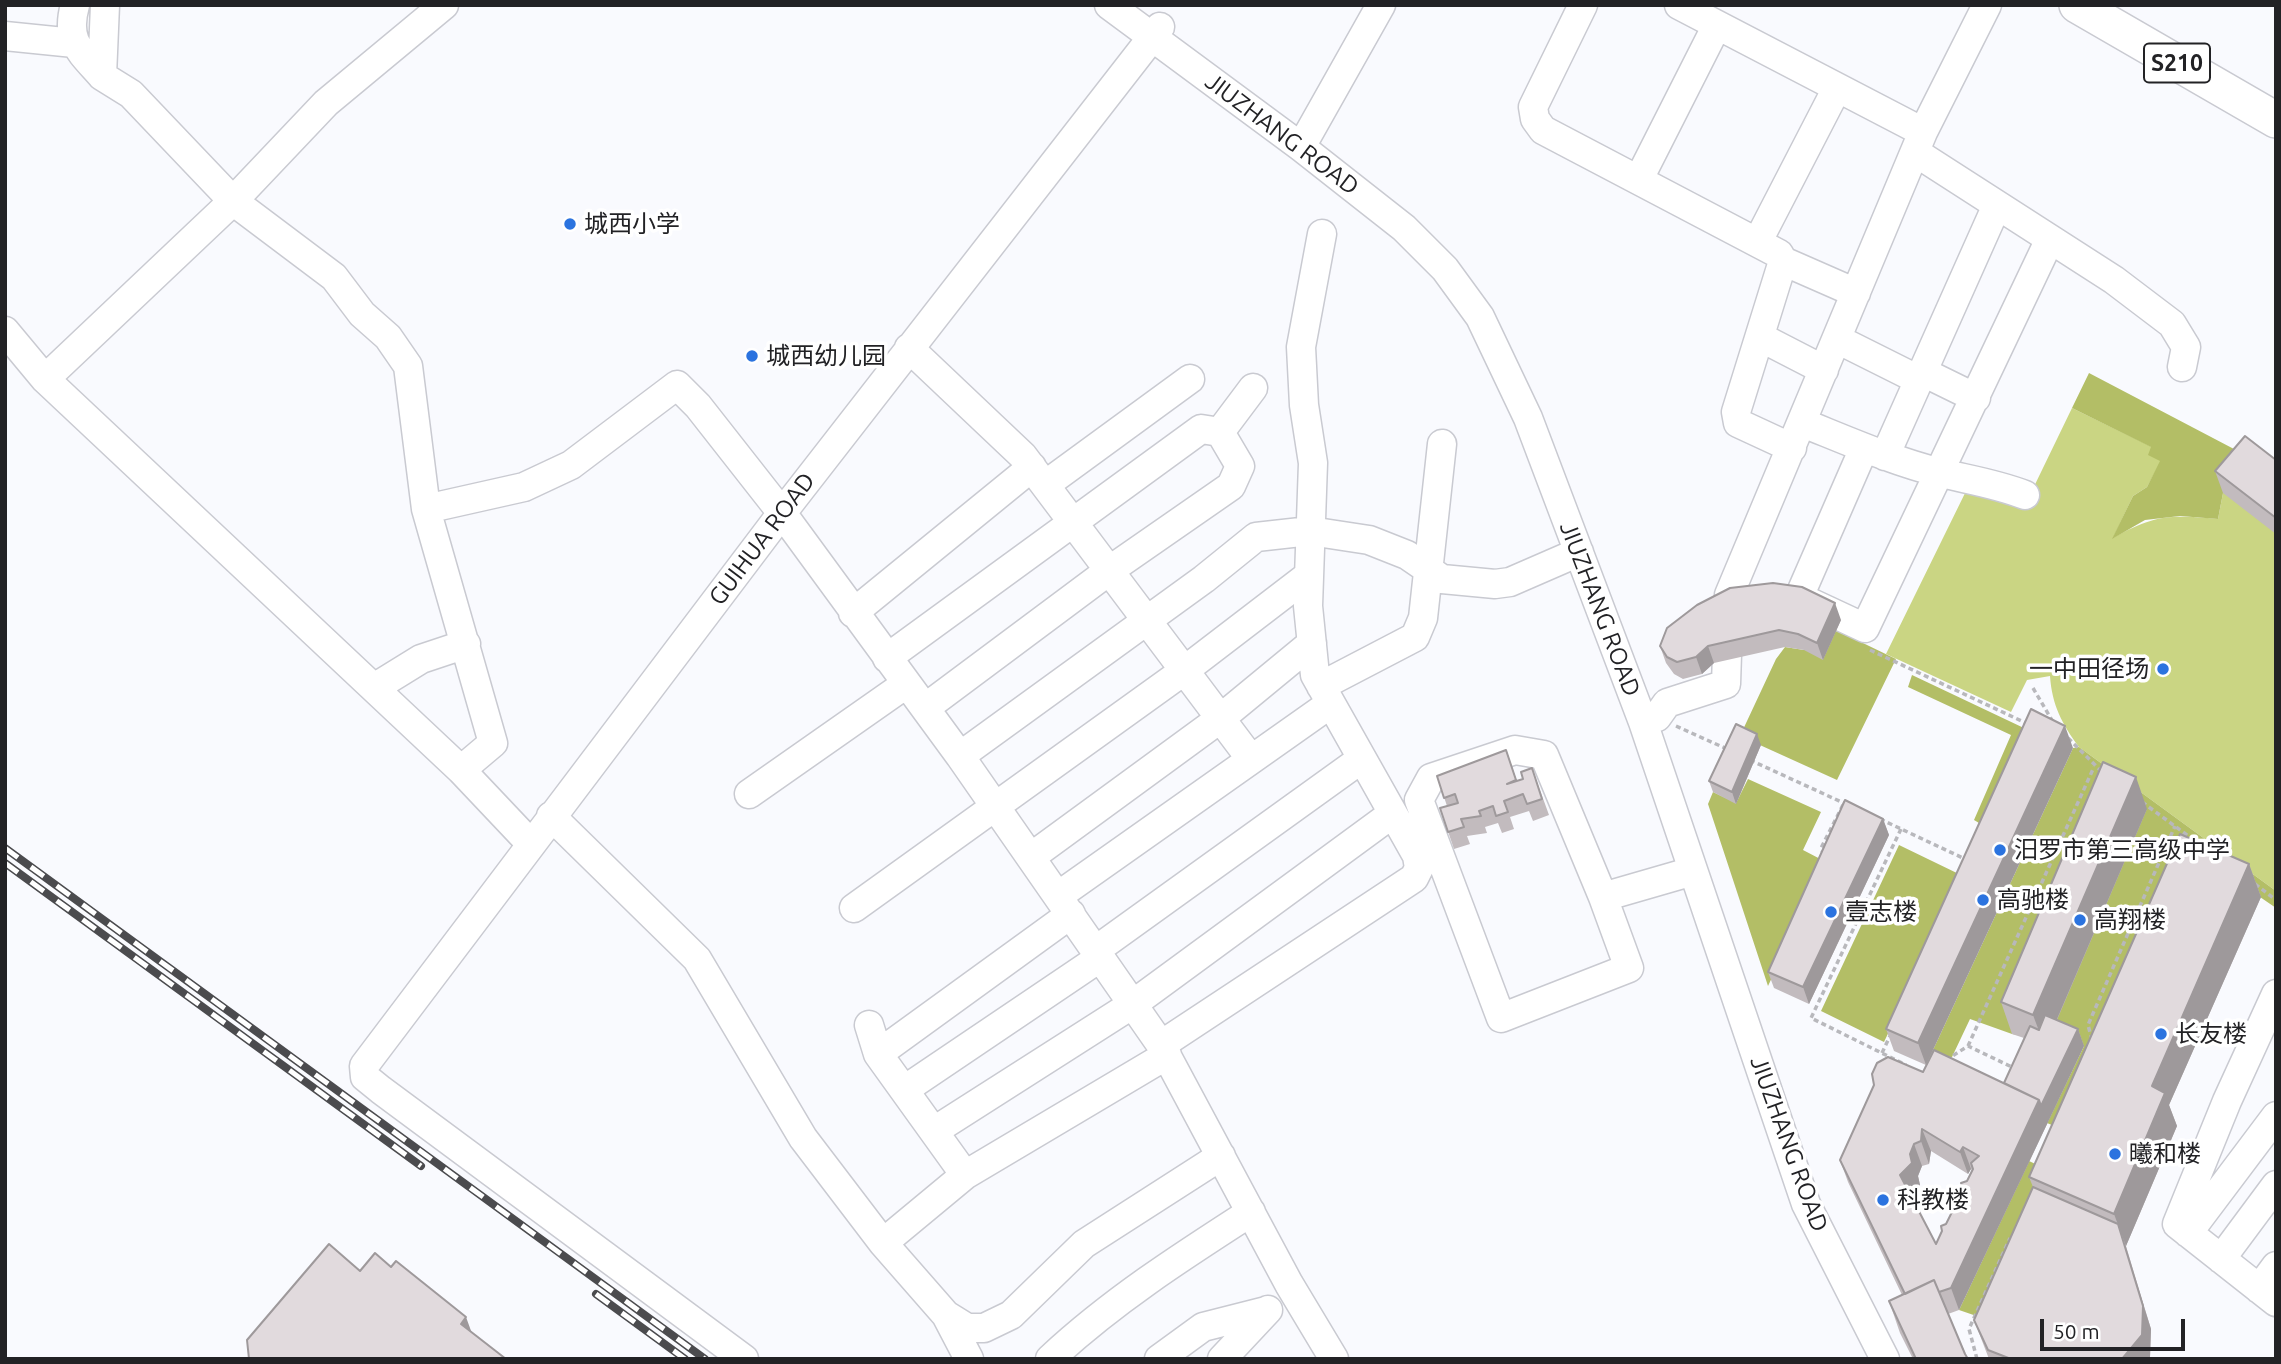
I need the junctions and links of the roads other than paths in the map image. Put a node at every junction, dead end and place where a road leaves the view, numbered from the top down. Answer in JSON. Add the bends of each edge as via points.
{"nodes":[{"id":1,"x":75,"y":5,"type":"edge"},
{"id":2,"x":105,"y":5,"type":"edge"},
{"id":3,"x":444,"y":5,"type":"edge"},
{"id":4,"x":1109,"y":5,"type":"edge"},
{"id":5,"x":1131,"y":5,"type":"edge"},
{"id":6,"x":1381,"y":5,"type":"edge"},
{"id":7,"x":1583,"y":5,"type":"edge"},
{"id":8,"x":1679,"y":5,"type":"edge"},
{"id":9,"x":1987,"y":5,"type":"edge"},
{"id":10,"x":2077,"y":5,"type":"edge"},
{"id":11,"x":2119,"y":5,"type":"edge"},
{"id":12,"x":1717,"y":25,"type":"junction"},
{"id":13,"x":1157,"y":32,"type":"junction"},
{"id":14,"x":5,"y":36,"type":"edge"},
{"id":15,"x":74,"y":43,"type":"junction"},
{"id":16,"x":102,"y":76,"type":"junction"},
{"id":17,"x":1837,"y":88,"type":"junction"},
{"id":18,"x":2276,"y":94,"type":"edge"},
{"id":19,"x":2276,"y":120,"type":"edge"},
{"id":20,"x":1305,"y":142,"type":"junction"},
{"id":21,"x":1919,"y":142,"type":"junction"},
{"id":22,"x":1639,"y":179,"type":"junction"},
{"id":23,"x":233,"y":201,"type":"junction"},
{"id":24,"x":1997,"y":205,"type":"junction"},
{"id":25,"x":1322,"y":234,"type":"dead end"},
{"id":26,"x":2050,"y":239,"type":"junction"},
{"id":27,"x":1758,"y":241,"type":"junction"},
{"id":28,"x":1783,"y":261,"type":"junction"},
{"id":29,"x":1856,"y":293,"type":"junction"},
{"id":30,"x":5,"y":331,"type":"edge"},
{"id":31,"x":1760,"y":337,"type":"junction"},
{"id":32,"x":1838,"y":339,"type":"junction"},
{"id":33,"x":909,"y":348,"type":"junction"},
{"id":34,"x":2182,"y":367,"type":"dead end"},
{"id":35,"x":1824,"y":370,"type":"junction"},
{"id":36,"x":1921,"y":376,"type":"junction"},
{"id":37,"x":45,"y":379,"type":"junction"},
{"id":38,"x":1190,"y":379,"type":"dead end"},
{"id":39,"x":1253,"y":388,"type":"dead end"},
{"id":40,"x":1976,"y":398,"type":"junction"},
{"id":41,"x":1220,"y":432,"type":"junction"},
{"id":42,"x":1797,"y":436,"type":"junction"},
{"id":43,"x":1442,"y":444,"type":"dead end"},
{"id":44,"x":1875,"y":452,"type":"junction"},
{"id":45,"x":1941,"y":473,"type":"junction"},
{"id":46,"x":1038,"y":476,"type":"junction"},
{"id":47,"x":2025,"y":495,"type":"dead end"},
{"id":48,"x":426,"y":509,"type":"junction"},
{"id":49,"x":782,"y":513,"type":"junction"},
{"id":50,"x":1075,"y":524,"type":"junction"},
{"id":51,"x":1310,"y":531,"type":"junction"},
{"id":52,"x":1579,"y":552,"type":"junction"},
{"id":53,"x":1110,"y":570,"type":"junction"},
{"id":54,"x":1428,"y":572,"type":"junction"},
{"id":55,"x":1309,"y":575,"type":"junction"},
{"id":56,"x":1777,"y":594,"type":"junction"},
{"id":57,"x":1729,"y":595,"type":"junction"},
{"id":58,"x":853,"y":613,"type":"junction"},
{"id":59,"x":1148,"y":620,"type":"junction"},
{"id":60,"x":1312,"y":643,"type":"junction"},
{"id":61,"x":466,"y":644,"type":"junction"},
{"id":62,"x":887,"y":658,"type":"junction"},
{"id":63,"x":1185,"y":670,"type":"junction"},
{"id":64,"x":906,"y":684,"type":"junction"},
{"id":65,"x":374,"y":688,"type":"junction"},
{"id":66,"x":1326,"y":695,"type":"junction"},
{"id":67,"x":925,"y":708,"type":"junction"},
{"id":68,"x":1657,"y":717,"type":"junction"},
{"id":69,"x":1221,"y":718,"type":"junction"},
{"id":70,"x":960,"y":756,"type":"junction"},
{"id":71,"x":1251,"y":759,"type":"junction"},
{"id":72,"x":1360,"y":760,"type":"junction"},
{"id":73,"x":461,"y":770,"type":"junction"},
{"id":74,"x":749,"y":794,"type":"dead end"},
{"id":75,"x":996,"y":808,"type":"junction"},
{"id":76,"x":1392,"y":814,"type":"junction"},
{"id":77,"x":551,"y":816,"type":"junction"},
{"id":78,"x":531,"y":844,"type":"junction"},
{"id":79,"x":1031,"y":857,"type":"junction"},
{"id":80,"x":1693,"y":871,"type":"junction"},
{"id":81,"x":1603,"y":897,"type":"junction"},
{"id":82,"x":1065,"y":905,"type":"junction"},
{"id":83,"x":854,"y":908,"type":"dead end"},
{"id":84,"x":1098,"y":954,"type":"junction"},
{"id":85,"x":2276,"y":994,"type":"edge"},
{"id":86,"x":1133,"y":1003,"type":"junction"},
{"id":87,"x":869,"y":1025,"type":"dead end"},
{"id":88,"x":1164,"y":1050,"type":"junction"},
{"id":89,"x":878,"y":1055,"type":"junction"},
{"id":90,"x":904,"y":1090,"type":"junction"},
{"id":91,"x":2227,"y":1101,"type":"junction"},
{"id":92,"x":2272,"y":1128,"type":"edge"},
{"id":93,"x":934,"y":1131,"type":"junction"},
{"id":94,"x":1221,"y":1156,"type":"junction"},
{"id":95,"x":965,"y":1175,"type":"junction"},
{"id":96,"x":2276,"y":1185,"type":"edge"},
{"id":97,"x":1251,"y":1212,"type":"junction"},
{"id":98,"x":2188,"y":1233,"type":"junction"},
{"id":99,"x":883,"y":1243,"type":"junction"},
{"id":100,"x":2221,"y":1259,"type":"junction"},
{"id":101,"x":2276,"y":1266,"type":"edge"},
{"id":102,"x":2267,"y":1296,"type":"edge"},
{"id":103,"x":1302,"y":1305,"type":"junction"},
{"id":104,"x":1266,"y":1311,"type":"junction"},
{"id":105,"x":946,"y":1315,"type":"junction"},
{"id":106,"x":1324,"y":1354,"type":"edge"},
{"id":107,"x":744,"y":1359,"type":"edge"},
{"id":108,"x":969,"y":1359,"type":"edge"},
{"id":109,"x":1050,"y":1359,"type":"edge"},
{"id":110,"x":1159,"y":1359,"type":"edge"},
{"id":111,"x":1222,"y":1359,"type":"edge"},
{"id":112,"x":1885,"y":1359,"type":"edge"},
{"id":113,"x":1903,"y":1359,"type":"edge"}],
"edges":[{"from":1,"to":15,"type":"street","via":[[69,24]]},
{"from":2,"to":16,"type":"street"},
{"from":3,"to":23,"type":"street","via":[[326,103]]},
{"from":4,"to":13,"type":"street","name":"JIUZHANG ROAD"},
{"from":5,"to":13,"type":"street","name":"JIUZHANG ROAD"},
{"from":6,"to":20,"type":"street"},
{"from":7,"to":22,"type":"street","via":[[1533,107],[1535,119],[1543,130]]},
{"from":8,"to":12,"type":"street"},
{"from":9,"to":21,"type":"street"},
{"from":10,"to":19,"type":"main road","number":"S210"},
{"from":11,"to":18,"type":"main road","number":"S210"},
{"from":12,"to":17,"type":"street"},
{"from":12,"to":22,"type":"street"},
{"from":13,"to":20,"type":"street","name":"JIUZHANG ROAD"},
{"from":13,"to":33,"type":"street","name":"GUIHUA ROAD"},
{"from":14,"to":15,"type":"street"},
{"from":15,"to":16,"type":"street"},
{"from":16,"to":23,"type":"street","via":[[131,94]]},
{"from":17,"to":21,"type":"street"},
{"from":17,"to":27,"type":"street"},
{"from":20,"to":52,"type":"street","name":"JIUZHANG ROAD","via":[[1404,228],[1445,270],[1480,317],[1528,418]]},
{"from":20,"to":68,"type":"street","name":"JIUZHANG ROAD","via":[[1413,218],[1451,256],[1487,305],[1541,418]]},
{"from":21,"to":24,"type":"street"},
{"from":21,"to":29,"type":"street"},
{"from":22,"to":27,"type":"street"},
{"from":23,"to":37,"type":"street"},
{"from":23,"to":48,"type":"street","via":[[334,276],[408,366]]},
{"from":24,"to":26,"type":"street"},
{"from":24,"to":36,"type":"street"},
{"from":25,"to":51,"type":"street","via":[[1301,347],[1313,463]]},
{"from":26,"to":34,"type":"street","via":[[2172,324],[2186,346]]},
{"from":26,"to":40,"type":"street"},
{"from":27,"to":28,"type":"street"},
{"from":28,"to":29,"type":"street"},
{"from":28,"to":31,"type":"street"},
{"from":29,"to":32,"type":"street"},
{"from":30,"to":37,"type":"street"},
{"from":31,"to":35,"type":"street"},
{"from":31,"to":42,"type":"street","via":[[1736,412],[1738,424]]},
{"from":32,"to":35,"type":"street"},
{"from":32,"to":36,"type":"street"},
{"from":33,"to":46,"type":"street"},
{"from":33,"to":49,"type":"street","name":"GUIHUA ROAD"},
{"from":35,"to":42,"type":"street"},
{"from":36,"to":40,"type":"street"},
{"from":36,"to":44,"type":"street"},
{"from":37,"to":65,"type":"street"},
{"from":38,"to":46,"type":"street"},
{"from":39,"to":41,"type":"street"},
{"from":40,"to":45,"type":"street"},
{"from":41,"to":50,"type":"street","via":[[1201,429]]},
{"from":41,"to":53,"type":"street","via":[[1240,466],[1231,486]]},
{"from":42,"to":44,"type":"street"},
{"from":42,"to":57,"type":"street"},
{"from":43,"to":54,"type":"street"},
{"from":44,"to":45,"type":"street"},
{"from":44,"to":56,"type":"street"},
{"from":45,"to":47,"type":"street","via":[[1992,482]]},
{"from":45,"to":56,"type":"street","via":[[1865,628]]},
{"from":46,"to":50,"type":"street"},
{"from":46,"to":58,"type":"street"},
{"from":48,"to":49,"type":"street","via":[[524,487],[571,465],[677,384]]},
{"from":48,"to":61,"type":"street"},
{"from":49,"to":58,"type":"street"},
{"from":49,"to":77,"type":"street","name":"GUIHUA ROAD"},
{"from":50,"to":53,"type":"street"},
{"from":50,"to":62,"type":"street"},
{"from":51,"to":54,"type":"street","via":[[1389,546]]},
{"from":51,"to":55,"type":"street"},
{"from":51,"to":59,"type":"street","via":[[1256,537]]},
{"from":52,"to":54,"type":"street","via":[[1510,582],[1456,581]]},
{"from":52,"to":80,"type":"street","name":"JIUZHANG ROAD"},
{"from":53,"to":59,"type":"street"},
{"from":53,"to":67,"type":"street"},
{"from":54,"to":66,"type":"street","via":[[1423,618],[1415,637]]},
{"from":55,"to":60,"type":"street"},
{"from":55,"to":63,"type":"street"},
{"from":56,"to":57,"type":"street"},
{"from":57,"to":68,"type":"street","via":[[1726,684],[1667,703]]},
{"from":58,"to":62,"type":"street"},
{"from":59,"to":63,"type":"street"},
{"from":59,"to":70,"type":"street"},
{"from":60,"to":66,"type":"street","via":[[1315,675]]},
{"from":60,"to":69,"type":"street"},
{"from":61,"to":65,"type":"street","via":[[421,659]]},
{"from":61,"to":73,"type":"street","via":[[494,743]]},
{"from":62,"to":64,"type":"street"},
{"from":63,"to":69,"type":"street"},
{"from":63,"to":75,"type":"street"},
{"from":64,"to":67,"type":"street"},
{"from":64,"to":74,"type":"street"},
{"from":65,"to":73,"type":"street"},
{"from":66,"to":71,"type":"street"},
{"from":66,"to":72,"type":"street"},
{"from":67,"to":70,"type":"street"},
{"from":68,"to":113,"type":"street","name":"JIUZHANG ROAD","via":[[1821,1199]]},
{"from":69,"to":71,"type":"street"},
{"from":69,"to":79,"type":"street"},
{"from":70,"to":75,"type":"street"},
{"from":71,"to":82,"type":"street"},
{"from":72,"to":76,"type":"street"},
{"from":72,"to":84,"type":"street"},
{"from":73,"to":78,"type":"street"},
{"from":75,"to":79,"type":"street"},
{"from":75,"to":83,"type":"street"},
{"from":76,"to":86,"type":"street"},
{"from":76,"to":88,"type":"street","via":[[1416,856],[1419,868],[1414,878]]},
{"from":77,"to":78,"type":"street","name":"GUIHUA ROAD"},
{"from":77,"to":99,"type":"street","via":[[697,959],[803,1138]]},
{"from":78,"to":107,"type":"street","name":"GUIHUA ROAD","via":[[370,1055],[365,1077]]},
{"from":79,"to":82,"type":"street"},
{"from":80,"to":81,"type":"street"},
{"from":80,"to":112,"type":"street","name":"JIUZHANG ROAD","via":[[1806,1204]]},
{"from":81,"to":81,"type":"street","via":[[1629,968],[1501,1018],[1419,800],[1431,778],[1514,750],[1544,755]]},
{"from":82,"to":84,"type":"street"},
{"from":82,"to":89,"type":"street"},
{"from":84,"to":86,"type":"street"},
{"from":84,"to":90,"type":"street"},
{"from":85,"to":91,"type":"street"},
{"from":86,"to":88,"type":"street"},
{"from":86,"to":93,"type":"street"},
{"from":87,"to":89,"type":"street"},
{"from":88,"to":94,"type":"street"},
{"from":88,"to":95,"type":"street"},
{"from":89,"to":90,"type":"street"},
{"from":90,"to":93,"type":"street"},
{"from":91,"to":92,"type":"street"},
{"from":91,"to":98,"type":"street","via":[[2177,1224]]},
{"from":92,"to":98,"type":"street"},
{"from":93,"to":95,"type":"street"},
{"from":94,"to":97,"type":"street"},
{"from":94,"to":105,"type":"street","via":[[1084,1244],[1011,1315],[984,1328],[967,1328]]},
{"from":95,"to":99,"type":"street"},
{"from":96,"to":100,"type":"street"},
{"from":97,"to":103,"type":"street"},
{"from":97,"to":109,"type":"street","via":[[1171,1263],[1082,1329]]},
{"from":98,"to":100,"type":"street"},
{"from":99,"to":105,"type":"street"},
{"from":100,"to":102,"type":"street"},
{"from":101,"to":102,"type":"street"},
{"from":103,"to":104,"type":"street"},
{"from":103,"to":106,"type":"street"},
{"from":104,"to":110,"type":"street","via":[[1203,1326]]},
{"from":104,"to":111,"type":"street"},
{"from":105,"to":108,"type":"street"}]}
